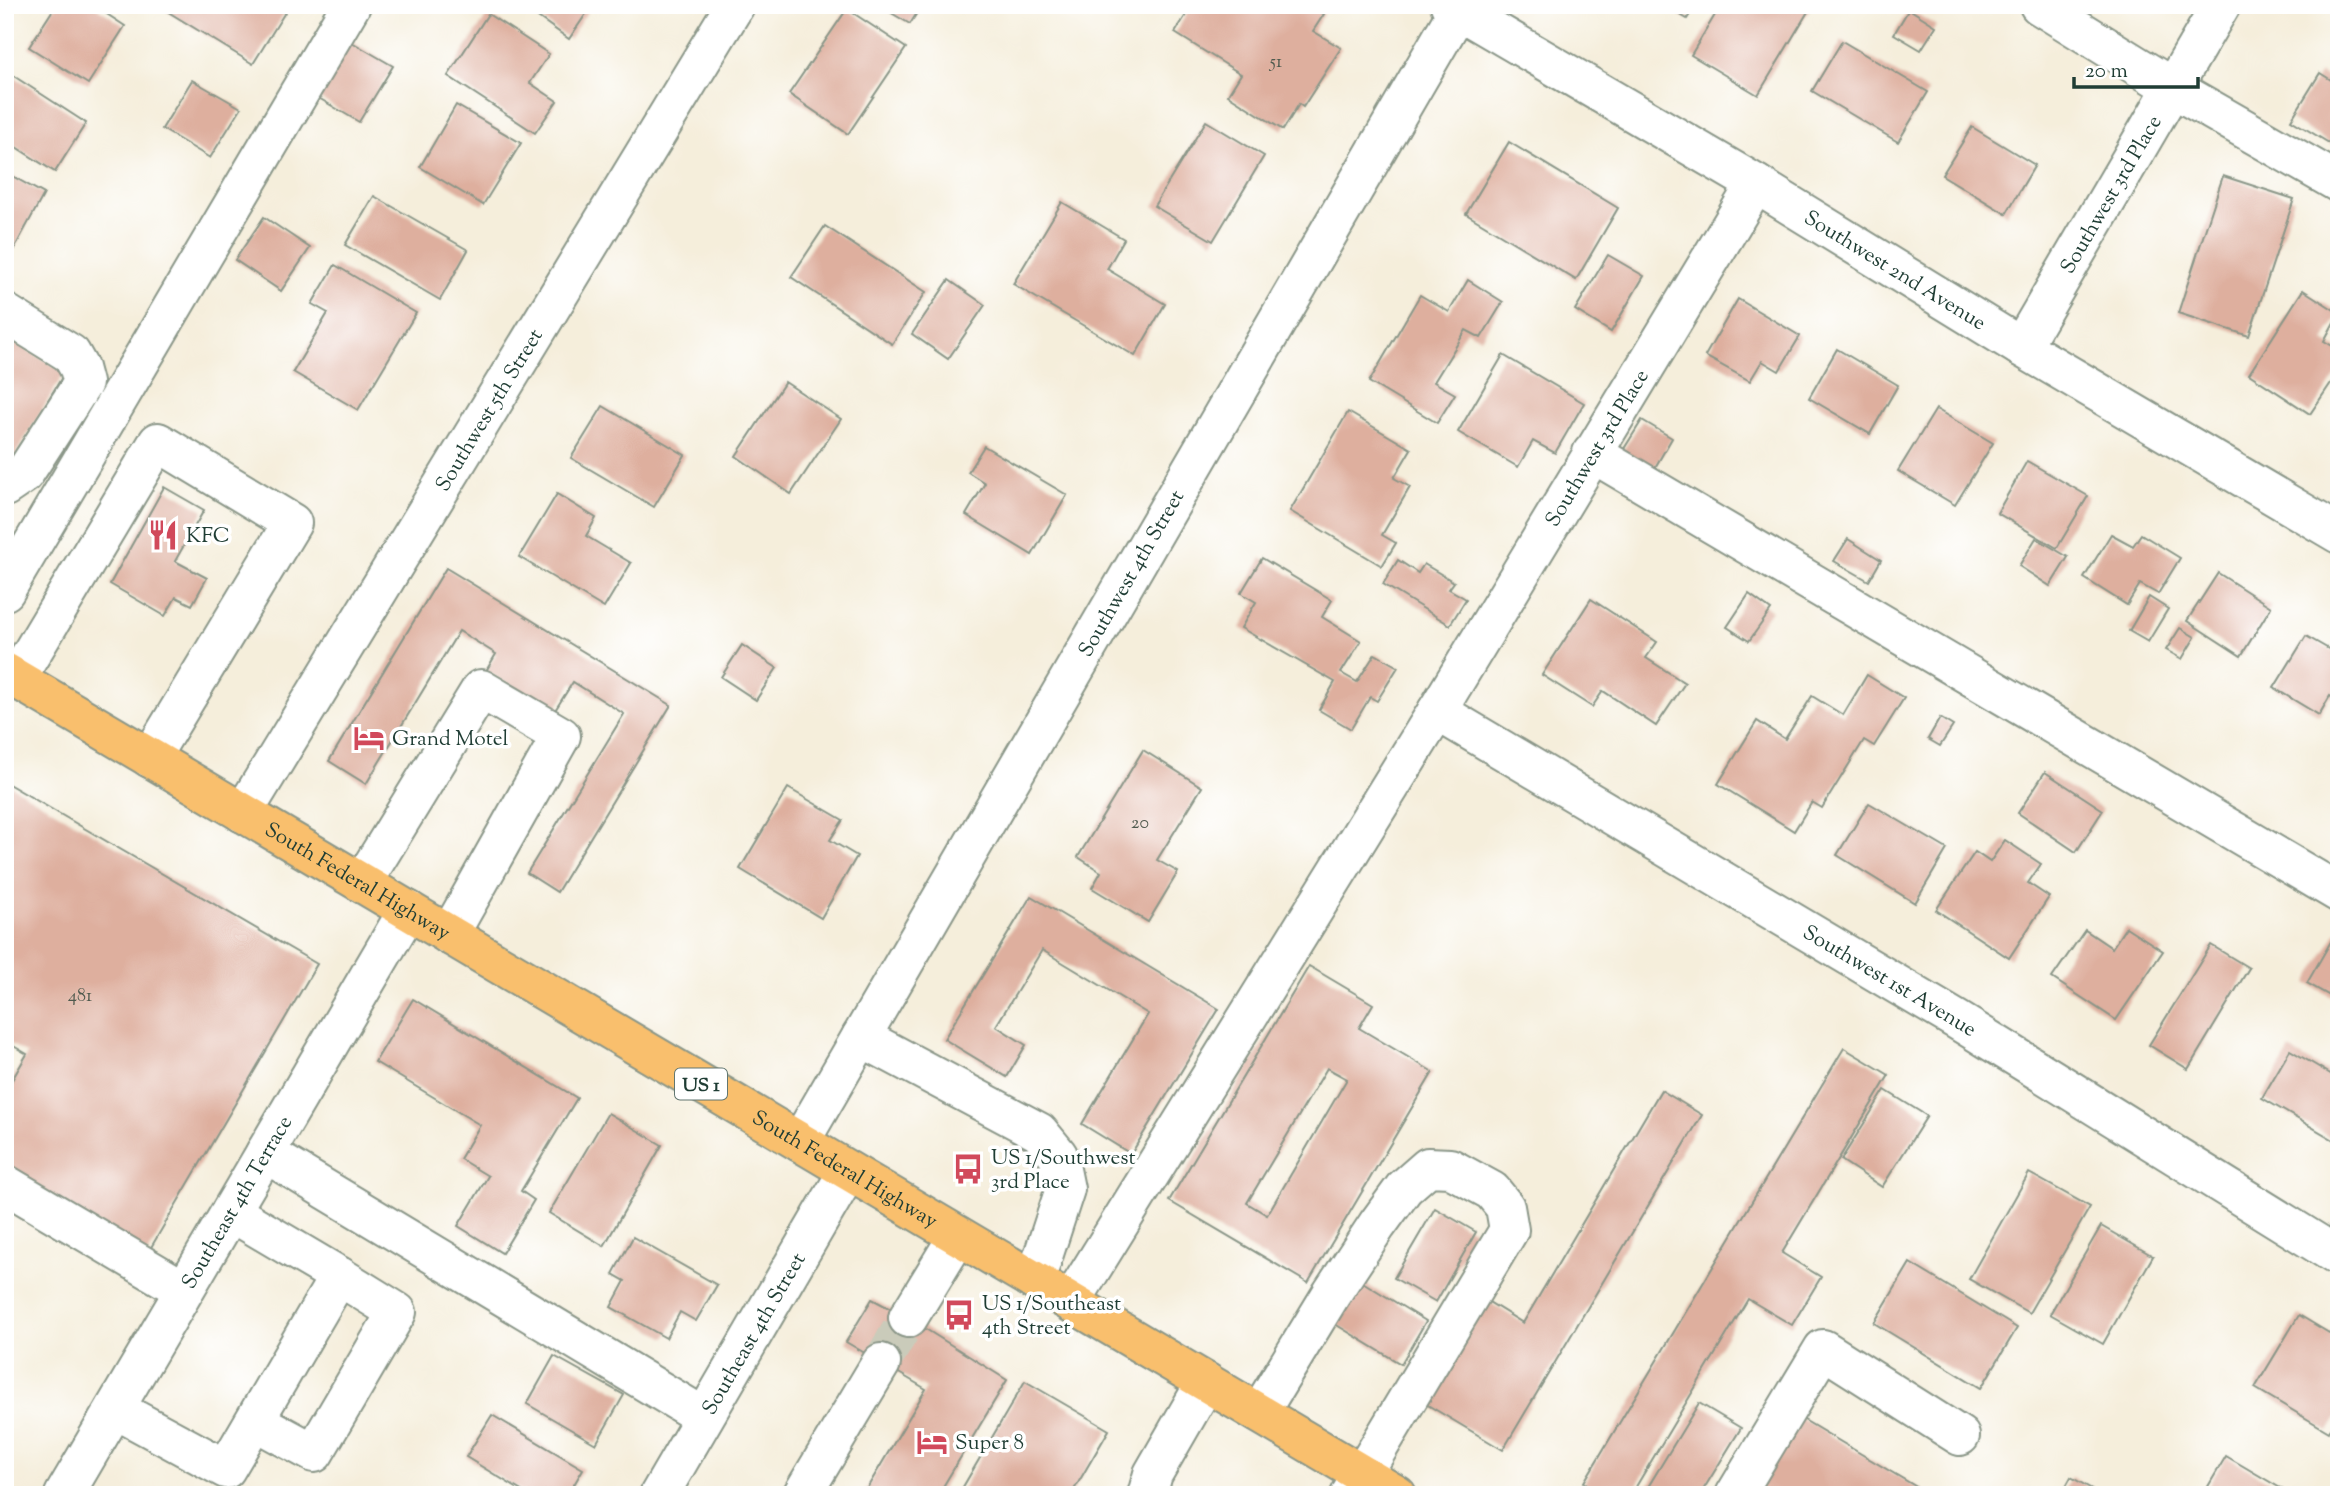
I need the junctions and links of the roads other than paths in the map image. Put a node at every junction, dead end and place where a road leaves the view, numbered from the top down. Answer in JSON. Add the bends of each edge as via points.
{"nodes":[{"id":1,"x":351,"y":5,"type":"edge"},
{"id":2,"x":735,"y":5,"type":"edge"},
{"id":3,"x":2039,"y":5,"type":"edge"},
{"id":4,"x":2221,"y":5,"type":"edge"},
{"id":5,"x":1457,"y":7,"type":"edge"},
{"id":6,"x":2173,"y":88,"type":"junction"},
{"id":7,"x":2339,"y":183,"type":"edge"},
{"id":8,"x":1756,"y":184,"type":"junction"},
{"id":9,"x":5,"y":313,"type":"edge"},
{"id":10,"x":2021,"y":347,"type":"junction"},
{"id":11,"x":1592,"y":453,"type":"junction"},
{"id":12,"x":5,"y":487,"type":"edge"},
{"id":13,"x":2339,"y":534,"type":"edge"},
{"id":14,"x":5,"y":590,"type":"edge"},
{"id":15,"x":11,"y":676,"type":"edge"},
{"id":16,"x":1437,"y":711,"type":"junction"},
{"id":17,"x":150,"y":758,"type":"junction"},
{"id":18,"x":243,"y":813,"type":"junction"},
{"id":19,"x":362,"y":883,"type":"junction"},
{"id":20,"x":2339,"y":893,"type":"edge"},
{"id":21,"x":408,"y":910,"type":"junction"},
{"id":22,"x":449,"y":935,"type":"junction"},
{"id":23,"x":861,"y":1037,"type":"junction"},
{"id":24,"x":800,"y":1142,"type":"junction"},
{"id":25,"x":265,"y":1153,"type":"junction"},
{"id":26,"x":848,"y":1171,"type":"junction"},
{"id":27,"x":5,"y":1184,"type":"edge"},
{"id":28,"x":230,"y":1212,"type":"junction"},
{"id":29,"x":958,"y":1236,"type":"junction"},
{"id":30,"x":2339,"y":1257,"type":"edge"},
{"id":31,"x":340,"y":1276,"type":"junction"},
{"id":32,"x":1035,"y":1281,"type":"junction"},
{"id":33,"x":184,"y":1290,"type":"junction"},
{"id":34,"x":1071,"y":1302,"type":"junction"},
{"id":35,"x":908,"y":1318,"type":"tunnel mouth"},
{"id":36,"x":881,"y":1363,"type":"tunnel mouth"},
{"id":37,"x":1206,"y":1382,"type":"junction"},
{"id":38,"x":115,"y":1409,"type":"junction"},
{"id":39,"x":1259,"y":1413,"type":"junction"},
{"id":40,"x":704,"y":1417,"type":"junction"},
{"id":41,"x":255,"y":1421,"type":"junction"},
{"id":42,"x":1960,"y":1436,"type":"dead end"},
{"id":43,"x":1356,"y":1484,"type":"edge"},
{"id":44,"x":64,"y":1495,"type":"edge"},
{"id":45,"x":659,"y":1495,"type":"edge"},
{"id":46,"x":802,"y":1495,"type":"edge"},
{"id":47,"x":1147,"y":1495,"type":"edge"},
{"id":48,"x":1397,"y":1495,"type":"edge"},
{"id":49,"x":1735,"y":1495,"type":"edge"}],
"edges":[{"from":1,"to":14,"type":"street"},
{"from":2,"to":18,"type":"street","name":"Southwest 5th Street"},
{"from":3,"to":6,"type":"street"},
{"from":4,"to":6,"type":"street","name":"Southwest 3rd Place"},
{"from":5,"to":8,"type":"street","name":"Southwest 2nd Avenue"},
{"from":5,"to":23,"type":"street","name":"Southwest 4th Street"},
{"from":6,"to":7,"type":"street"},
{"from":6,"to":10,"type":"street","name":"Southwest 3rd Place"},
{"from":8,"to":10,"type":"street","name":"Southwest 2nd Avenue"},
{"from":8,"to":11,"type":"street","name":"Southwest 3rd Place"},
{"from":9,"to":12,"type":"street","via":[[71,354],[83,383],[24,474]]},
{"from":10,"to":13,"type":"street","name":"Southwest 2nd Avenue"},
{"from":11,"to":16,"type":"street","name":"Southwest 3rd Place"},
{"from":11,"to":20,"type":"street"},
{"from":15,"to":17,"type":"main road","name":"South Federal Highway","number":"US 1"},
{"from":15,"to":17,"type":"street","via":[[74,583],[158,442],[292,523]]},
{"from":16,"to":30,"type":"street","name":"Southwest 1st Avenue","via":[[1957,1020]]},
{"from":16,"to":34,"type":"street","name":"Southwest 3rd Place"},
{"from":17,"to":18,"type":"main road","name":"South Federal Highway","number":"US 1"},
{"from":18,"to":19,"type":"main road","name":"South Federal Highway","number":"US 1"},
{"from":19,"to":21,"type":"main road","name":"South Federal Highway","number":"US 1"},
{"from":19,"to":22,"type":"street","via":[[481,689],[550,729],[561,736]]},
{"from":21,"to":22,"type":"main road","name":"South Federal Highway","number":"US 1"},
{"from":21,"to":25,"type":"street","name":"Southeast 4th Terrace"},
{"from":22,"to":24,"type":"main road","name":"South Federal Highway","number":"US 1"},
{"from":23,"to":24,"type":"street","name":"Southwest 4th Street"},
{"from":23,"to":32,"type":"street","via":[[1040,1132],[1058,1155],[1065,1189]]},
{"from":24,"to":26,"type":"main road","name":"South Federal Highway","number":"US 1"},
{"from":25,"to":28,"type":"street","name":"Southeast 4th Terrace"},
{"from":25,"to":40,"type":"street"},
{"from":26,"to":29,"type":"main road","name":"South Federal Highway","number":"US 1"},
{"from":26,"to":40,"type":"street","name":"Southeast 4th Street"},
{"from":27,"to":33,"type":"street"},
{"from":28,"to":31,"type":"street"},
{"from":28,"to":33,"type":"street","name":"Southeast 4th Terrace"},
{"from":29,"to":32,"type":"main road","name":"South Federal Highway","number":"US 1"},
{"from":29,"to":35,"type":"street"},
{"from":31,"to":41,"type":"street"},
{"from":31,"to":41,"type":"street","via":[[397,1312],[390,1324],[314,1453]]},
{"from":32,"to":34,"type":"main road","name":"South Federal Highway","number":"US 1"},
{"from":33,"to":38,"type":"street","name":"Southeast 4th Terrace"},
{"from":34,"to":37,"type":"main road","name":"South Federal Highway","number":"US 1"},
{"from":36,"to":46,"type":"street"},
{"from":37,"to":39,"type":"main road","name":"South Federal Highway","number":"US 1"},
{"from":37,"to":47,"type":"street","via":[[1153,1474]]},
{"from":38,"to":41,"type":"street","via":[[226,1469]]},
{"from":38,"to":44,"type":"street","name":"Southeast 4th Terrace"},
{"from":39,"to":43,"type":"main road","name":"South Federal Highway","number":"US 1"},
{"from":39,"to":43,"type":"street","via":[[1332,1293],[1404,1188],[1428,1167],[1450,1168],[1492,1191],[1505,1207],[1509,1230]]},
{"from":40,"to":45,"type":"street","name":"Southeast 4th Street"},
{"from":42,"to":49,"type":"street","via":[[1823,1349]]},
{"from":43,"to":48,"type":"main road","name":"South Federal Highway","number":"US 1"}]}
